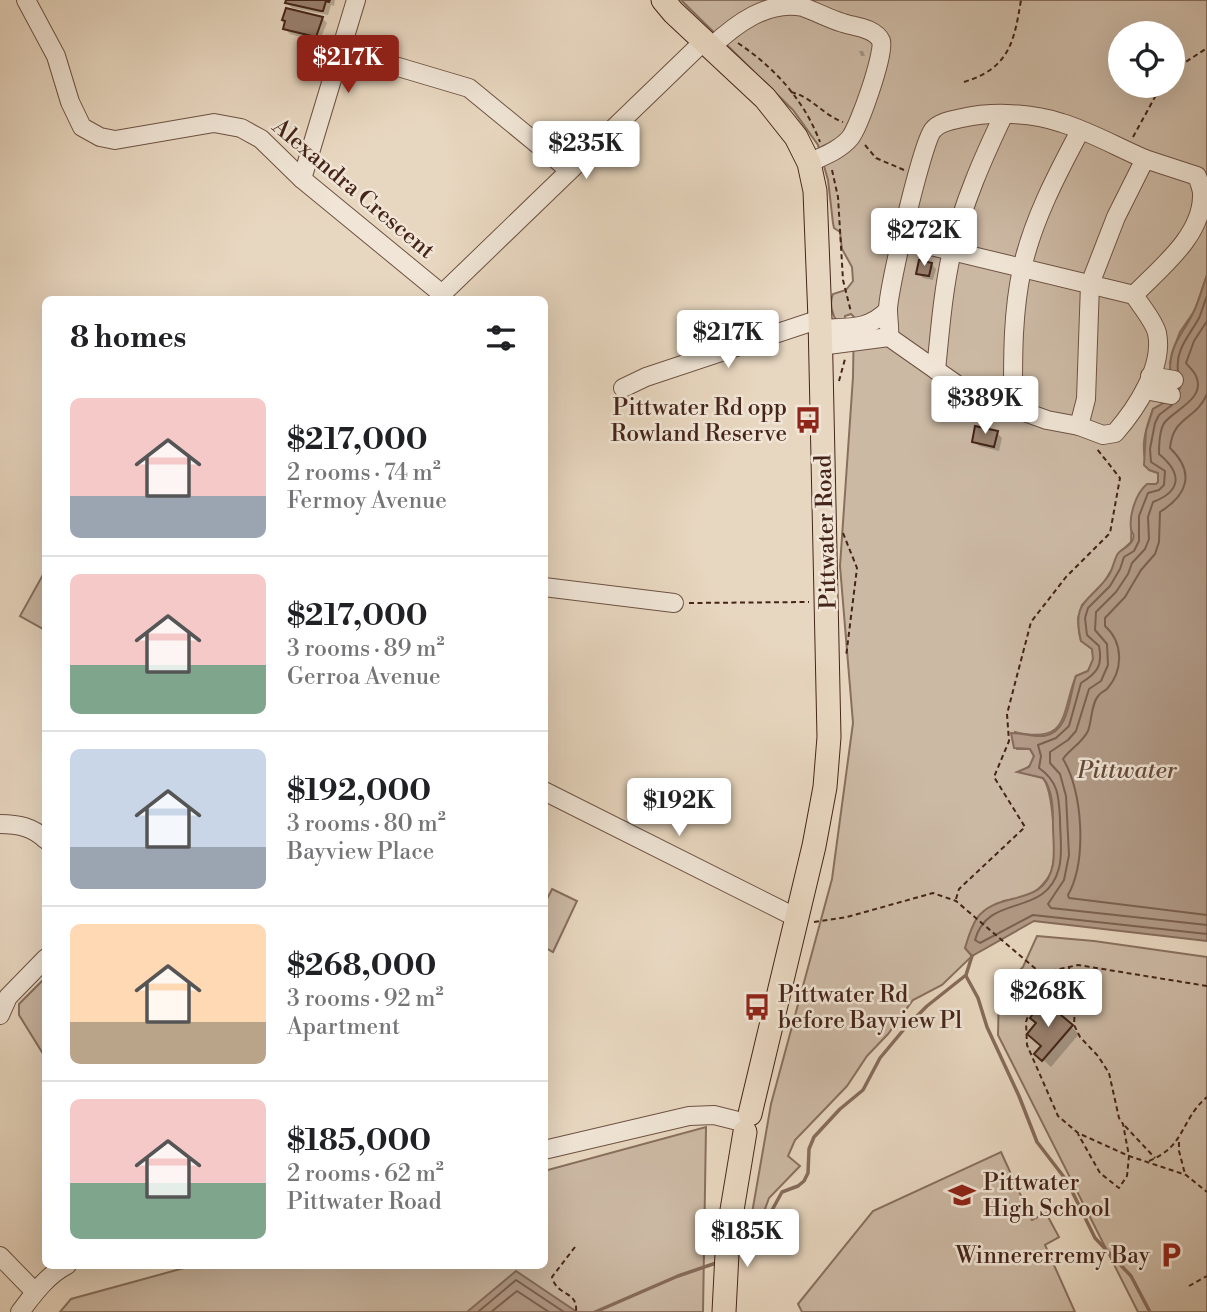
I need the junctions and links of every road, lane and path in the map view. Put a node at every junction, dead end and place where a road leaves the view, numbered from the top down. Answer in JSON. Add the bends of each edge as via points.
{"nodes":[{"id":1,"x":26,"y":0,"type":"edge"},
{"id":2,"x":356,"y":0,"type":"edge"},
{"id":3,"x":663,"y":0,"type":"edge"},
{"id":4,"x":1021,"y":0,"type":"edge"},
{"id":5,"x":806,"y":4,"type":"edge"},
{"id":6,"x":708,"y":44,"type":"junction"},
{"id":7,"x":1207,"y":48,"type":"edge"},
{"id":8,"x":341,"y":50,"type":"junction"},
{"id":9,"x":1185,"y":62,"type":"edge"},
{"id":10,"x":964,"y":82,"type":"dead end"},
{"id":11,"x":791,"y":91,"type":"dead end"},
{"id":12,"x":1154,"y":98,"type":"edge"},
{"id":13,"x":1004,"y":114,"type":"junction"},
{"id":14,"x":855,"y":130,"type":"junction"},
{"id":15,"x":1080,"y":131,"type":"junction"},
{"id":16,"x":1127,"y":151,"type":"junction"},
{"id":17,"x":1145,"y":159,"type":"junction"},
{"id":18,"x":809,"y":163,"type":"junction"},
{"id":19,"x":569,"y":170,"type":"junction"},
{"id":20,"x":918,"y":174,"type":"junction"},
{"id":21,"x":1202,"y":177,"type":"edge"},
{"id":22,"x":302,"y":179,"type":"junction"},
{"id":23,"x":902,"y":239,"type":"junction"},
{"id":24,"x":952,"y":251,"type":"junction"},
{"id":25,"x":1022,"y":268,"type":"junction"},
{"id":26,"x":1090,"y":284,"type":"junction"},
{"id":27,"x":1134,"y":295,"type":"junction"},
{"id":28,"x":442,"y":296,"type":"edge"},
{"id":29,"x":888,"y":310,"type":"junction"},
{"id":30,"x":820,"y":331,"type":"junction"},
{"id":31,"x":889,"y":337,"type":"junction"},
{"id":32,"x":936,"y":370,"type":"junction"},
{"id":33,"x":1148,"y":383,"type":"junction"},
{"id":34,"x":623,"y":388,"type":"dead end"},
{"id":35,"x":1173,"y":388,"type":"dead end"},
{"id":36,"x":1013,"y":409,"type":"junction"},
{"id":37,"x":1079,"y":426,"type":"junction"},
{"id":38,"x":1095,"y":447,"type":"dead end"},
{"id":39,"x":548,"y":587,"type":"edge"},
{"id":40,"x":827,"y":602,"type":"junction"},
{"id":41,"x":674,"y":603,"type":"joint"},
{"id":42,"x":548,"y":793,"type":"edge"},
{"id":43,"x":0,"y":824,"type":"edge"},
{"id":44,"x":42,"y":836,"type":"edge"},
{"id":45,"x":956,"y":901,"type":"junction"},
{"id":46,"x":806,"y":921,"type":"junction"},
{"id":47,"x":42,"y":962,"type":"edge"},
{"id":48,"x":1069,"y":967,"type":"junction"},
{"id":49,"x":1037,"y":970,"type":"junction"},
{"id":50,"x":1207,"y":986,"type":"edge"},
{"id":51,"x":0,"y":1015,"type":"edge"},
{"id":52,"x":1207,"y":1097,"type":"edge"},
{"id":53,"x":744,"y":1122,"type":"junction"},
{"id":54,"x":1123,"y":1124,"type":"junction"},
{"id":55,"x":1078,"y":1133,"type":"junction"},
{"id":56,"x":1179,"y":1141,"type":"junction"},
{"id":57,"x":548,"y":1149,"type":"edge"},
{"id":58,"x":1129,"y":1156,"type":"junction"},
{"id":59,"x":1156,"y":1158,"type":"junction"},
{"id":60,"x":1148,"y":1162,"type":"junction"},
{"id":61,"x":1186,"y":1175,"type":"junction"},
{"id":62,"x":1207,"y":1192,"type":"edge"},
{"id":63,"x":575,"y":1247,"type":"dead end"},
{"id":64,"x":0,"y":1256,"type":"edge"},
{"id":65,"x":60,"y":1269,"type":"edge"},
{"id":66,"x":1207,"y":1276,"type":"edge"},
{"id":67,"x":1189,"y":1286,"type":"dead end"},
{"id":68,"x":36,"y":1292,"type":"junction"},
{"id":69,"x":724,"y":1306,"type":"edge"},
{"id":70,"x":20,"y":1312,"type":"edge"},
{"id":71,"x":576,"y":1312,"type":"edge"}],
"edges":[{"from":1,"to":22,"type":"street","name":"Alexandra Crescent","via":[[56,56],[82,127],[116,140],[214,123],[241,128],[261,139]]},
{"from":2,"to":8,"type":"street"},
{"from":3,"to":6,"type":"main road","name":"Pittwater Road"},
{"from":4,"to":10,"type":"path","via":[[1007,55],[995,68]]},
{"from":5,"to":6,"type":"street","via":[[775,2]]},
{"from":5,"to":14,"type":"street","via":[[829,19],[870,31],[881,41],[881,56]]},
{"from":6,"to":18,"type":"main road","name":"Pittwater Road","via":[[773,108],[796,136]]},
{"from":6,"to":19,"type":"street"},
{"from":7,"to":9,"type":"path"},
{"from":8,"to":19,"type":"street","via":[[469,88]]},
{"from":8,"to":22,"type":"street"},
{"from":11,"to":14,"type":"path","via":[[806,95],[833,119]]},
{"from":12,"to":16,"type":"path"},
{"from":13,"to":15,"type":"street","via":[[1063,123]]},
{"from":13,"to":20,"type":"street","via":[[977,114],[947,121],[933,130]]},
{"from":13,"to":24,"type":"street","via":[[978,169]]},
{"from":14,"to":18,"type":"street","via":[[843,145]]},
{"from":14,"to":20,"type":"path","via":[[876,158]]},
{"from":15,"to":16,"type":"street"},
{"from":15,"to":25,"type":"street","via":[[1049,190]]},
{"from":16,"to":17,"type":"street"},
{"from":17,"to":21,"type":"street"},
{"from":17,"to":26,"type":"street"},
{"from":18,"to":30,"type":"main road","name":"Pittwater Road","via":[[815,191]]},
{"from":19,"to":28,"type":"street"},
{"from":20,"to":23,"type":"street"},
{"from":21,"to":27,"type":"street","via":[[1198,218],[1187,239]]},
{"from":22,"to":28,"type":"street","name":"Alexandra Crescent"},
{"from":23,"to":24,"type":"street"},
{"from":23,"to":29,"type":"street"},
{"from":24,"to":25,"type":"street"},
{"from":24,"to":32,"type":"street"},
{"from":25,"to":26,"type":"street"},
{"from":25,"to":36,"type":"street","via":[[1013,331]]},
{"from":26,"to":27,"type":"street"},
{"from":26,"to":37,"type":"street","via":[[1086,399]]},
{"from":27,"to":33,"type":"street","via":[[1157,332],[1156,358]]},
{"from":29,"to":30,"type":"street","via":[[868,326]]},
{"from":29,"to":31,"type":"street"},
{"from":30,"to":31,"type":"street"},
{"from":30,"to":34,"type":"street","via":[[646,377]]},
{"from":30,"to":40,"type":"main road","name":"Pittwater Road"},
{"from":31,"to":32,"type":"street"},
{"from":32,"to":36,"type":"street","via":[[966,391]]},
{"from":33,"to":35,"type":"street"},
{"from":33,"to":37,"type":"street","via":[[1115,433],[1103,435]]},
{"from":36,"to":37,"type":"street"},
{"from":38,"to":45,"type":"path","via":[[1120,478],[1110,533],[1031,622],[1007,715],[1009,741],[994,777],[1025,827],[959,889]]},
{"from":39,"to":41,"type":"street"},
{"from":40,"to":41,"type":"path"},
{"from":40,"to":46,"type":"main road","name":"Pittwater Road","via":[[827,763]]},
{"from":42,"to":46,"type":"street"},
{"from":43,"to":44,"type":"street","via":[[16,824]]},
{"from":45,"to":46,"type":"path","via":[[933,893],[847,918]]},
{"from":45,"to":49,"type":"path"},
{"from":46,"to":53,"type":"main road","name":"Pittwater Road"},
{"from":47,"to":51,"type":"street","via":[[8,997]]},
{"from":48,"to":49,"type":"path"},
{"from":48,"to":50,"type":"path","via":[[1105,967]]},
{"from":48,"to":54,"type":"path","via":[[1074,1025],[1109,1073]]},
{"from":49,"to":55,"type":"path","via":[[1026,1022],[1027,1045],[1058,1116]]},
{"from":52,"to":56,"type":"path","via":[[1191,1115]]},
{"from":53,"to":57,"type":"street","via":[[714,1115],[689,1116]]},
{"from":53,"to":69,"type":"main road","name":"Pittwater Road","via":[[728,1234]]},
{"from":54,"to":58,"type":"path"},
{"from":54,"to":59,"type":"path"},
{"from":55,"to":58,"type":"path"},
{"from":55,"to":58,"type":"path","via":[[1100,1174],[1119,1188],[1127,1176]]},
{"from":56,"to":59,"type":"path"},
{"from":56,"to":61,"type":"path"},
{"from":58,"to":60,"type":"path"},
{"from":59,"to":60,"type":"path"},
{"from":60,"to":61,"type":"path"},
{"from":61,"to":62,"type":"path"},
{"from":63,"to":71,"type":"path","via":[[552,1280],[575,1301]]},
{"from":64,"to":68,"type":"street"},
{"from":65,"to":68,"type":"street"},
{"from":66,"to":67,"type":"path"},
{"from":68,"to":70,"type":"street"}]}
